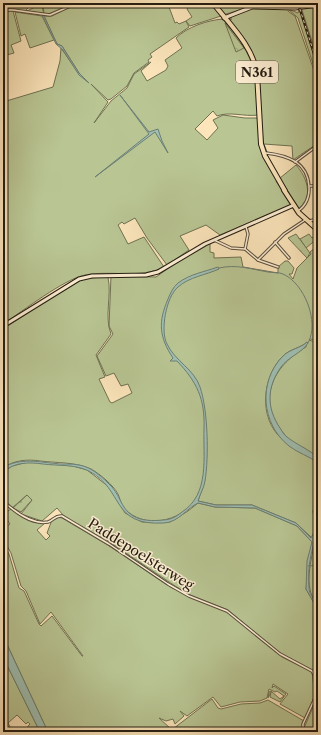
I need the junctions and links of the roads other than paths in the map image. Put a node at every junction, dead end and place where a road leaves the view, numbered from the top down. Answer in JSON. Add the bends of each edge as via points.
{"nodes":[{"id":1,"x":77,"y":3,"type":"edge"},
{"id":2,"x":213,"y":3,"type":"edge"},
{"id":3,"x":318,"y":5,"type":"edge"},
{"id":4,"x":3,"y":10,"type":"edge"},
{"id":5,"x":224,"y":18,"type":"junction"},
{"id":6,"x":318,"y":145,"type":"edge"},
{"id":7,"x":314,"y":148,"type":"junction"},
{"id":8,"x":264,"y":154,"type":"junction"},
{"id":9,"x":295,"y":162,"type":"junction"},
{"id":10,"x":318,"y":162,"type":"edge"},
{"id":11,"x":310,"y":186,"type":"junction"},
{"id":12,"x":318,"y":186,"type":"edge"},
{"id":13,"x":294,"y":205,"type":"junction"},
{"id":14,"x":298,"y":211,"type":"junction"},
{"id":15,"x":318,"y":219,"type":"edge"},
{"id":16,"x":308,"y":220,"type":"junction"},
{"id":17,"x":246,"y":226,"type":"junction"},
{"id":18,"x":318,"y":230,"type":"edge"},
{"id":19,"x":214,"y":240,"type":"junction"},
{"id":20,"x":275,"y":242,"type":"junction"},
{"id":21,"x":245,"y":249,"type":"junction"},
{"id":22,"x":289,"y":258,"type":"dead end"},
{"id":23,"x":258,"y":260,"type":"junction"},
{"id":24,"x":278,"y":267,"type":"dead end"},
{"id":25,"x":3,"y":326,"type":"edge"},
{"id":26,"x":3,"y":501,"type":"edge"},
{"id":27,"x":303,"y":732,"type":"edge"}],
"edges":[{"from":1,"to":4,"type":"street","via":[[50,15]]},
{"from":2,"to":5,"type":"main road","number":"N361"},
{"from":3,"to":5,"type":"street","via":[[295,8],[252,7]]},
{"from":5,"to":8,"type":"main road","number":"N361","via":[[246,45],[255,63],[260,135]]},
{"from":6,"to":7,"type":"street"},
{"from":7,"to":9,"type":"street"},
{"from":7,"to":10,"type":"street"},
{"from":8,"to":9,"type":"street"},
{"from":8,"to":13,"type":"main road","number":"N361"},
{"from":9,"to":11,"type":"street","via":[[305,173]]},
{"from":11,"to":12,"type":"street"},
{"from":11,"to":14,"type":"street","via":[[306,202]]},
{"from":13,"to":14,"type":"main road","number":"N361"},
{"from":13,"to":17,"type":"street"},
{"from":14,"to":16,"type":"main road","number":"N361"},
{"from":15,"to":16,"type":"street"},
{"from":16,"to":18,"type":"main road","number":"N361"},
{"from":16,"to":20,"type":"street"},
{"from":17,"to":19,"type":"street"},
{"from":17,"to":21,"type":"street","via":[[248,234]]},
{"from":19,"to":21,"type":"street","via":[[231,248]]},
{"from":19,"to":25,"type":"street","via":[[153,274],[95,275],[79,279]]},
{"from":20,"to":22,"type":"street"},
{"from":20,"to":23,"type":"street"},
{"from":21,"to":23,"type":"street"},
{"from":23,"to":24,"type":"street"},
{"from":26,"to":27,"type":"street","name":"Paddepoelsterweg","via":[[22,515],[36,521],[47,522],[62,516],[184,594],[227,611],[280,654],[312,671],[316,696],[303,726]]}]}
